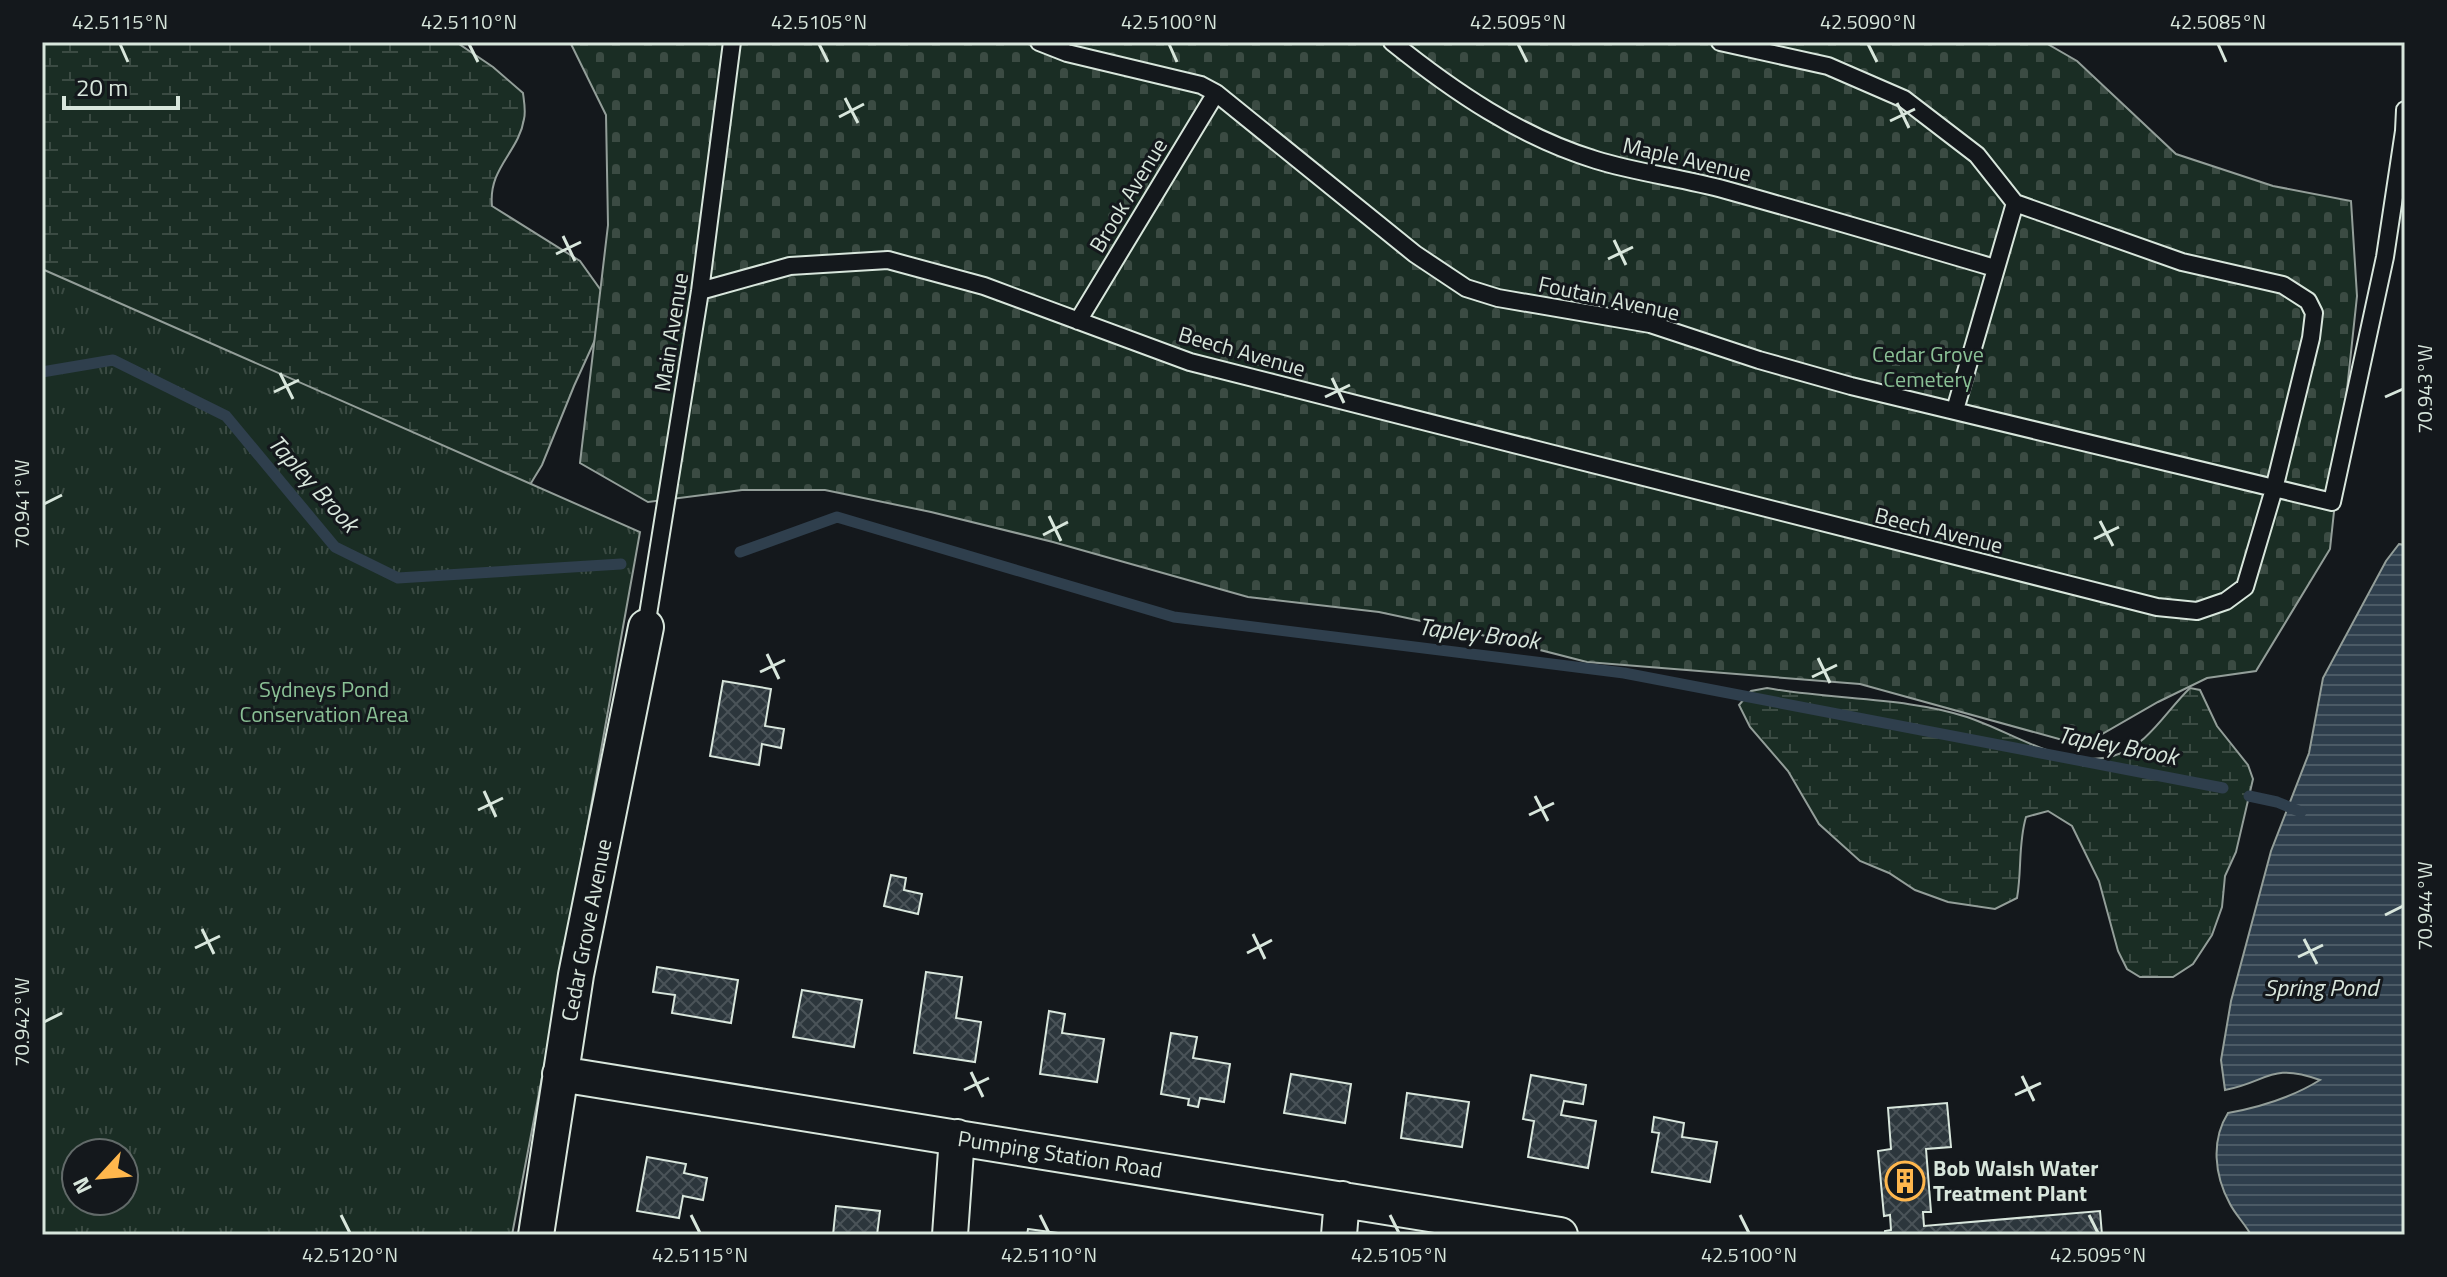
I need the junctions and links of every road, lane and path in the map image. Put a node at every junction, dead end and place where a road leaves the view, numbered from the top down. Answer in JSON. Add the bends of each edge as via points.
{"nodes":[{"id":1,"x":732,"y":42,"type":"edge"},
{"id":2,"x":1392,"y":42,"type":"edge"},
{"id":3,"x":1720,"y":42,"type":"edge"},
{"id":4,"x":1045,"y":43,"type":"edge"},
{"id":5,"x":1216,"y":93,"type":"junction"},
{"id":6,"x":2405,"y":110,"type":"edge"},
{"id":7,"x":2015,"y":203,"type":"junction"},
{"id":8,"x":1995,"y":268,"type":"junction"},
{"id":9,"x":700,"y":291,"type":"junction"},
{"id":10,"x":1078,"y":321,"type":"junction"},
{"id":11,"x":1955,"y":410,"type":"junction"},
{"id":12,"x":2274,"y":489,"type":"junction"},
{"id":13,"x":646,"y":627,"type":"joint"},
{"id":14,"x":560,"y":1074,"type":"junction"},
{"id":15,"x":957,"y":1137,"type":"junction"},
{"id":16,"x":1342,"y":1199,"type":"junction"},
{"id":17,"x":536,"y":1235,"type":"edge"},
{"id":18,"x":950,"y":1235,"type":"edge"},
{"id":19,"x":1339,"y":1235,"type":"edge"},
{"id":20,"x":1560,"y":1235,"type":"edge"}],
"edges":[{"from":1,"to":9,"type":"lane","name":"Main Avenue"},
{"from":2,"to":8,"type":"lane","name":"Maple Avenue","via":[[1470,100],[1567,150]]},
{"from":3,"to":7,"type":"lane","via":[[1828,66],[1904,99],[1977,155]]},
{"from":4,"to":5,"type":"lane","name":"Foutain Avenue"},
{"from":5,"to":10,"type":"lane","name":"Brook Avenue"},
{"from":5,"to":11,"type":"lane","name":"Foutain Avenue","via":[[1415,254],[1466,288],[1650,324],[1775,365]]},
{"from":6,"to":12,"type":"lane","name":"Foutain Avenue","via":[[2385,257],[2332,502]]},
{"from":7,"to":8,"type":"lane"},
{"from":7,"to":12,"type":"lane","name":"Beech Avenue","via":[[2182,262],[2283,285],[2308,301],[2314,313],[2311,338]]},
{"from":8,"to":11,"type":"lane"},
{"from":9,"to":10,"type":"lane","name":"Beech Avenue","via":[[790,266],[888,260],[984,286]]},
{"from":9,"to":13,"type":"lane","name":"Main Avenue"},
{"from":10,"to":12,"type":"lane","name":"Beech Avenue","via":[[1190,362],[2157,607],[2197,611],[2226,601],[2245,587]]},
{"from":11,"to":12,"type":"lane","name":"Foutain Avenue"},
{"from":13,"to":14,"type":"street","name":"Cedar Grove Avenue"},
{"from":14,"to":15,"type":"street","name":"Pumping Station Road"},
{"from":14,"to":17,"type":"street","name":"Cedar Grove Avenue"},
{"from":15,"to":16,"type":"street","name":"Pumping Station Road"},
{"from":15,"to":18,"type":"street"},
{"from":16,"to":19,"type":"street"},
{"from":16,"to":20,"type":"street","name":"Pumping Station Road"}]}
